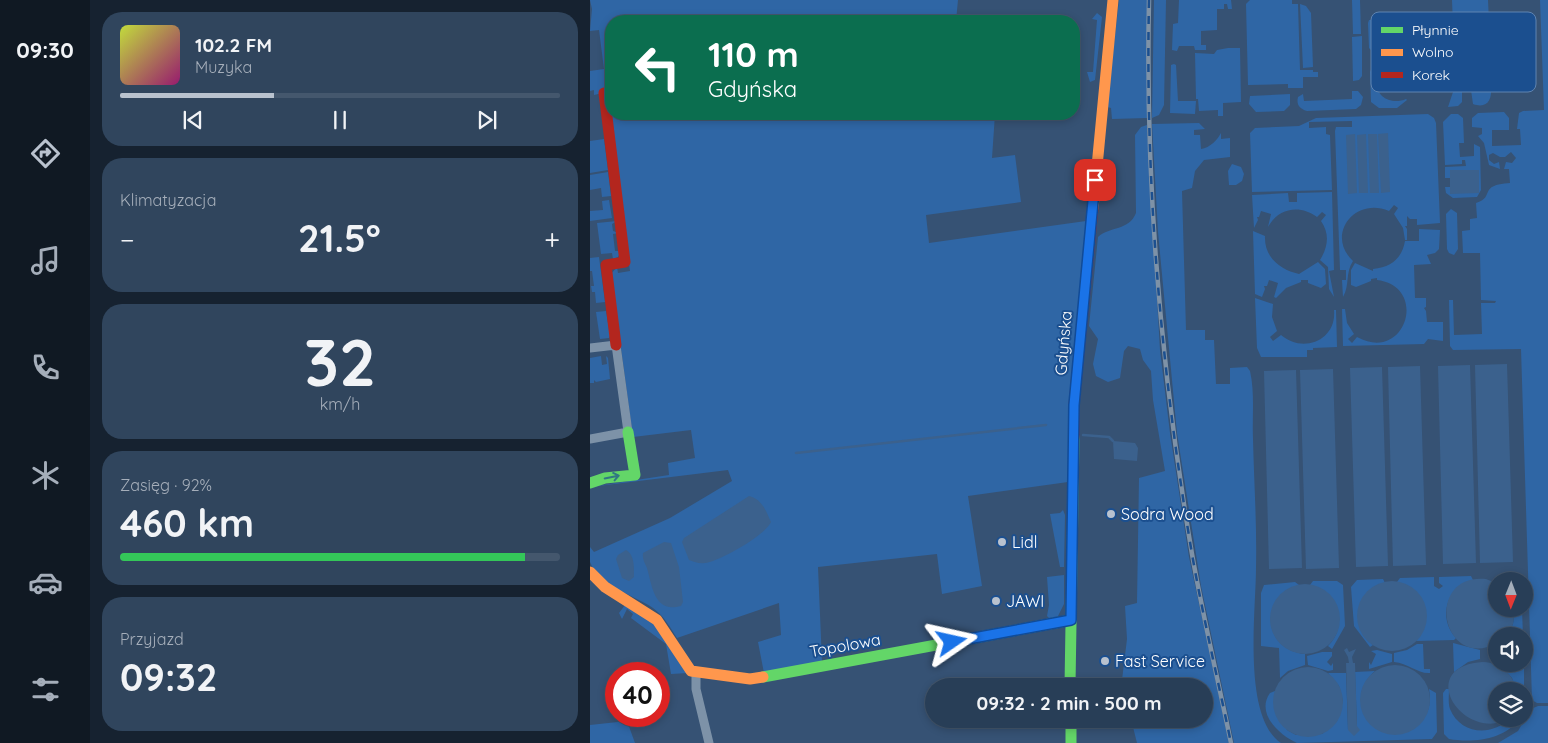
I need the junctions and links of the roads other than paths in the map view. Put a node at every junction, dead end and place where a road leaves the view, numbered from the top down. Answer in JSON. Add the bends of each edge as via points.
{"nodes":[{"id":1,"x":1114,"y":1,"type":"edge"},
{"id":2,"x":604,"y":93,"type":"dead end"},
{"id":3,"x":605,"y":101,"type":"edge"},
{"id":4,"x":607,"y":120,"type":"edge"},
{"id":5,"x":616,"y":345,"type":"junction"},
{"id":6,"x":590,"y":348,"type":"edge"},
{"id":7,"x":628,"y":432,"type":"junction"},
{"id":8,"x":590,"y":439,"type":"edge"},
{"id":9,"x":590,"y":483,"type":"edge"},
{"id":10,"x":590,"y":572,"type":"edge"},
{"id":11,"x":1071,"y":620,"type":"junction"},
{"id":12,"x":696,"y":673,"type":"junction"},
{"id":13,"x":1070,"y":678,"type":"edge"},
{"id":14,"x":1070,"y":728,"type":"edge"},
{"id":15,"x":709,"y":743,"type":"edge"},
{"id":16,"x":1071,"y":743,"type":"edge"}],
"edges":[{"from":1,"to":11,"type":"street","name":"Gdyńska","via":[[1074,398]]},
{"from":2,"to":3,"type":"street"},
{"from":4,"to":5,"type":"street","via":[[625,262],[606,265]]},
{"from":5,"to":6,"type":"street"},
{"from":5,"to":7,"type":"street"},
{"from":7,"to":8,"type":"street"},
{"from":9,"to":7,"type":"street","one_way":true,"via":[[635,474]]},
{"from":10,"to":12,"type":"street","via":[[606,587],[657,620]]},
{"from":11,"to":12,"type":"street","name":"Topolowa","via":[[750,679]]},
{"from":11,"to":13,"type":"street","name":"Gdyńska"},
{"from":12,"to":15,"type":"street","via":[[696,689]]},
{"from":14,"to":16,"type":"street"}]}
